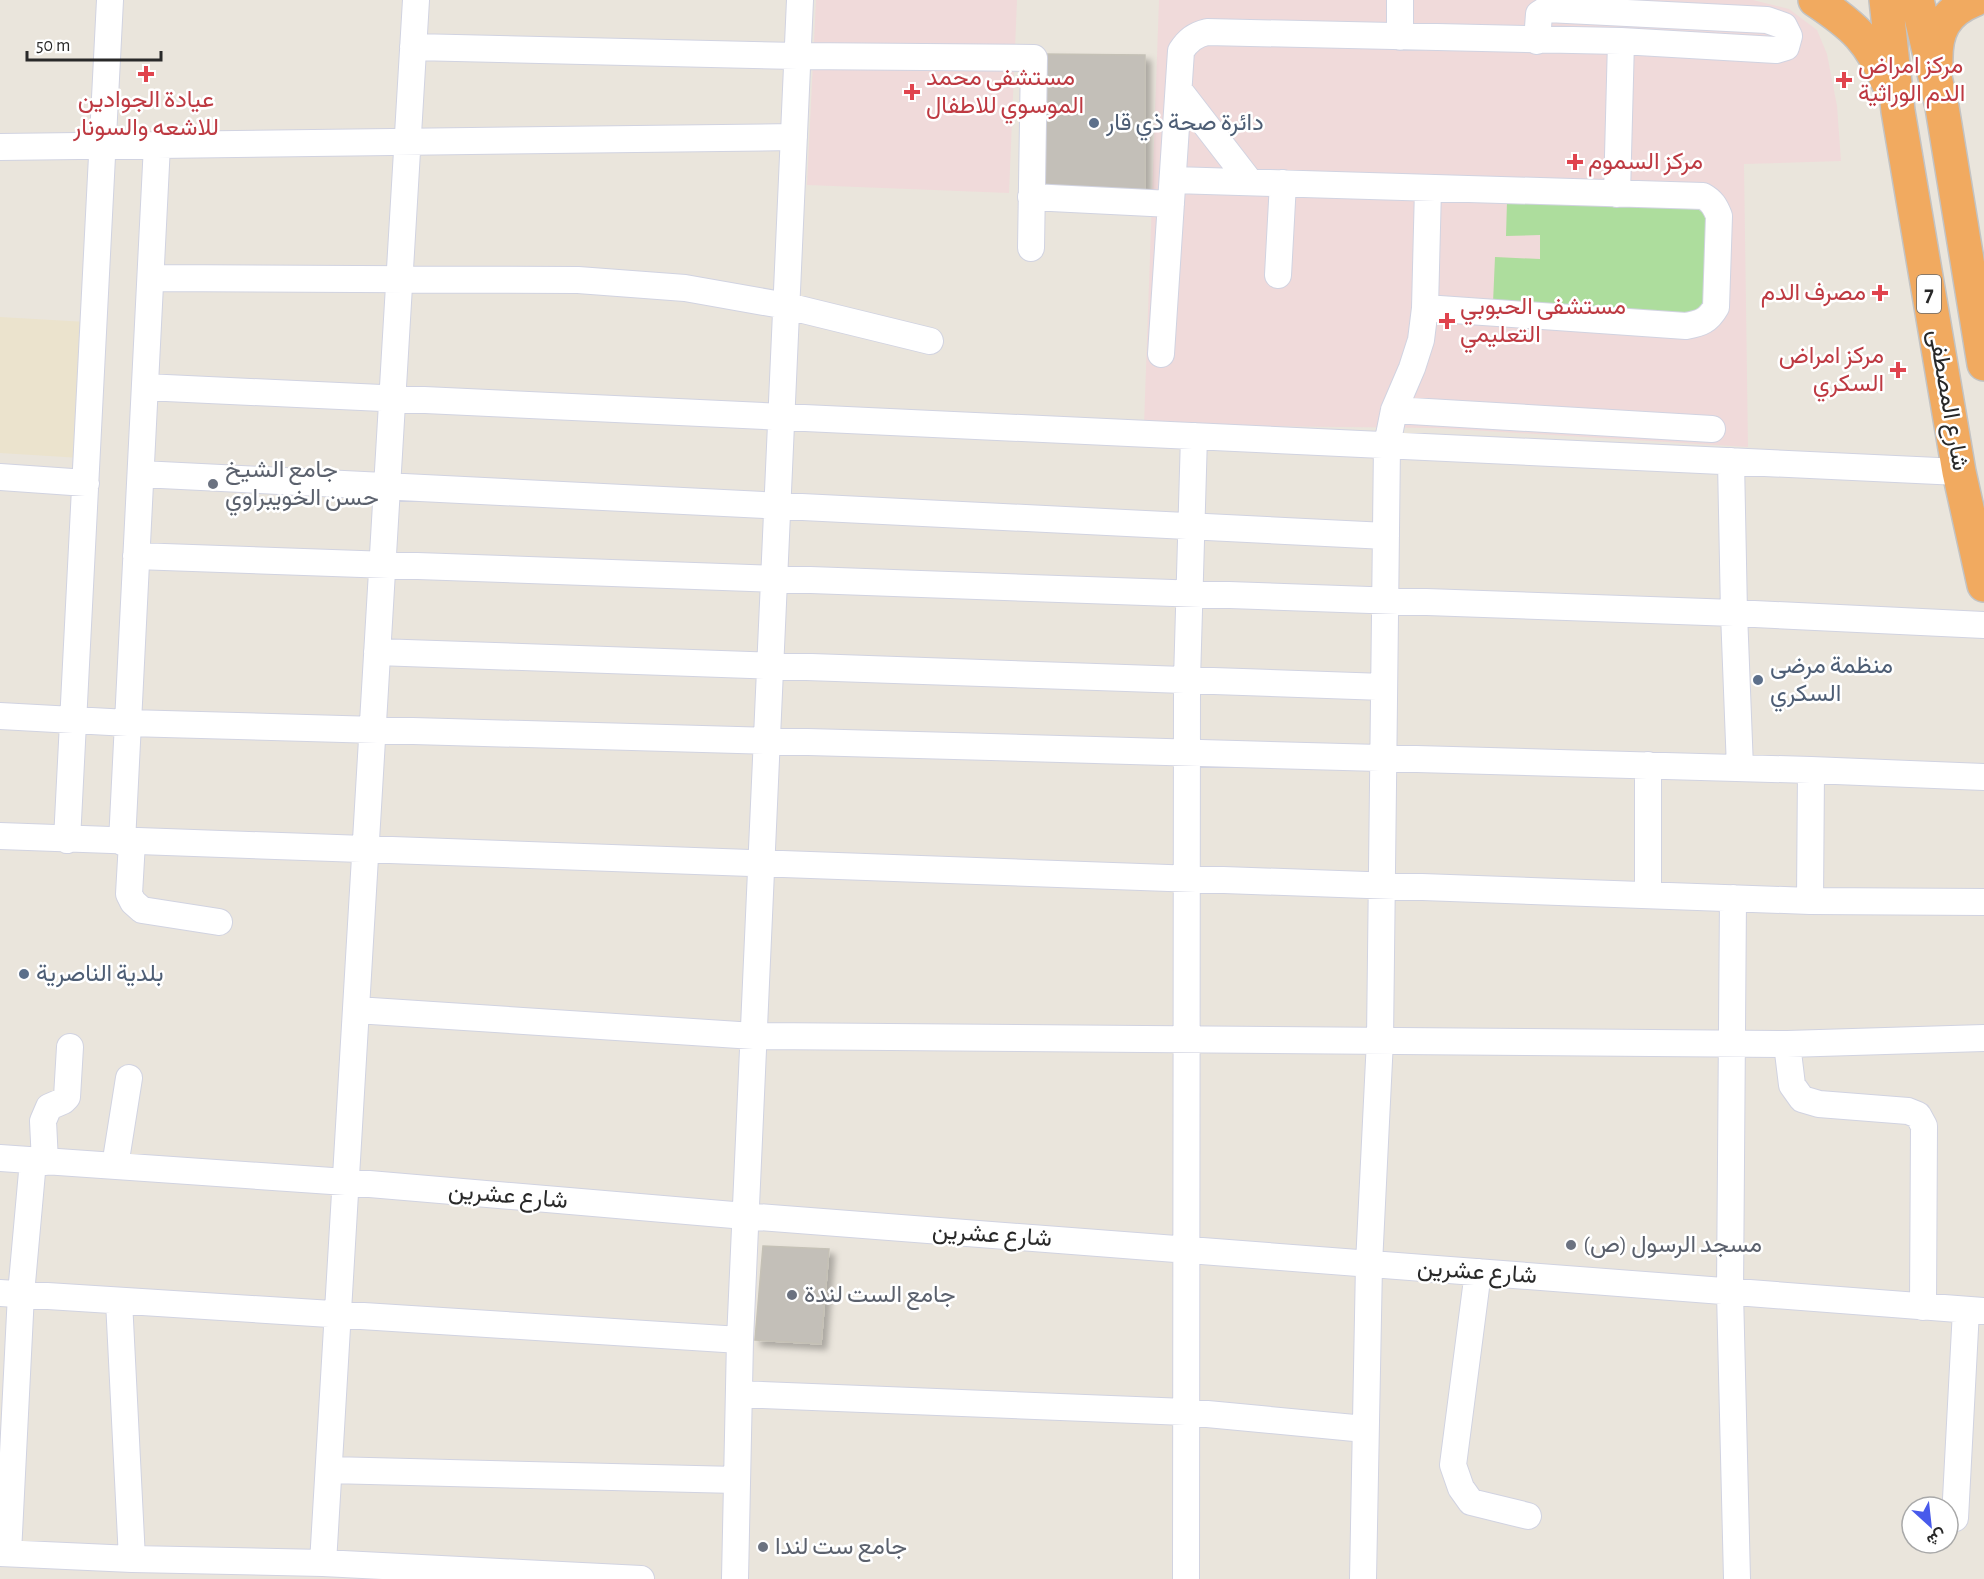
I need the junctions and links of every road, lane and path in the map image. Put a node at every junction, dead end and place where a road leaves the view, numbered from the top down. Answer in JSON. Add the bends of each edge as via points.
{"nodes":[{"id":1,"x":110,"y":0,"type":"edge"},
{"id":2,"x":416,"y":0,"type":"edge"},
{"id":3,"x":800,"y":0,"type":"edge"},
{"id":4,"x":1400,"y":0,"type":"edge"},
{"id":5,"x":1815,"y":0,"type":"edge"},
{"id":6,"x":1886,"y":0,"type":"edge"},
{"id":7,"x":1917,"y":0,"type":"edge"},
{"id":8,"x":1974,"y":0,"type":"edge"},
{"id":9,"x":1400,"y":37,"type":"junction"},
{"id":10,"x":1538,"y":40,"type":"junction"},
{"id":11,"x":1621,"y":41,"type":"junction"},
{"id":12,"x":413,"y":47,"type":"junction"},
{"id":13,"x":798,"y":56,"type":"junction"},
{"id":14,"x":1179,"y":90,"type":"junction"},
{"id":15,"x":1942,"y":107,"type":"junction"},
{"id":16,"x":1898,"y":111,"type":"junction"},
{"id":17,"x":794,"y":137,"type":"junction"},
{"id":18,"x":407,"y":142,"type":"junction"},
{"id":19,"x":103,"y":145,"type":"junction"},
{"id":20,"x":157,"y":145,"type":"junction"},
{"id":21,"x":0,"y":147,"type":"edge"},
{"id":22,"x":1250,"y":182,"type":"junction"},
{"id":23,"x":1283,"y":183,"type":"junction"},
{"id":24,"x":1428,"y":188,"type":"junction"},
{"id":25,"x":1172,"y":192,"type":"junction"},
{"id":26,"x":1617,"y":194,"type":"junction"},
{"id":27,"x":1031,"y":196,"type":"junction"},
{"id":28,"x":1031,"y":248,"type":"dead end"},
{"id":29,"x":1278,"y":275,"type":"dead end"},
{"id":30,"x":150,"y":278,"type":"junction"},
{"id":31,"x":399,"y":280,"type":"junction"},
{"id":32,"x":787,"y":306,"type":"junction"},
{"id":33,"x":1425,"y":308,"type":"junction"},
{"id":34,"x":930,"y":341,"type":"dead end"},
{"id":35,"x":1161,"y":354,"type":"dead end"},
{"id":36,"x":1984,"y":364,"type":"edge"},
{"id":37,"x":145,"y":387,"type":"junction"},
{"id":38,"x":392,"y":398,"type":"junction"},
{"id":39,"x":1394,"y":410,"type":"junction"},
{"id":40,"x":782,"y":416,"type":"junction"},
{"id":41,"x":1712,"y":429,"type":"dead end"},
{"id":42,"x":1194,"y":436,"type":"junction"},
{"id":43,"x":1387,"y":445,"type":"junction"},
{"id":44,"x":1731,"y":461,"type":"junction"},
{"id":45,"x":1959,"y":472,"type":"junction"},
{"id":46,"x":141,"y":474,"type":"junction"},
{"id":47,"x":0,"y":477,"type":"edge"},
{"id":48,"x":86,"y":483,"type":"junction"},
{"id":49,"x":387,"y":486,"type":"junction"},
{"id":50,"x":777,"y":506,"type":"junction"},
{"id":51,"x":1191,"y":526,"type":"junction"},
{"id":52,"x":1386,"y":536,"type":"junction"},
{"id":53,"x":136,"y":556,"type":"junction"},
{"id":54,"x":382,"y":565,"type":"junction"},
{"id":55,"x":774,"y":579,"type":"junction"},
{"id":56,"x":1984,"y":585,"type":"edge"},
{"id":57,"x":1188,"y":594,"type":"junction"},
{"id":58,"x":1385,"y":601,"type":"junction"},
{"id":59,"x":1734,"y":613,"type":"junction"},
{"id":60,"x":1984,"y":625,"type":"edge"},
{"id":61,"x":377,"y":652,"type":"junction"},
{"id":62,"x":769,"y":666,"type":"junction"},
{"id":63,"x":1187,"y":680,"type":"junction"},
{"id":64,"x":1384,"y":687,"type":"junction"},
{"id":65,"x":0,"y":716,"type":"edge"},
{"id":66,"x":73,"y":721,"type":"junction"},
{"id":67,"x":128,"y":723,"type":"junction"},
{"id":68,"x":372,"y":730,"type":"junction"},
{"id":69,"x":767,"y":741,"type":"junction"},
{"id":70,"x":1187,"y":753,"type":"junction"},
{"id":71,"x":1384,"y":758,"type":"junction"},
{"id":72,"x":1648,"y":765,"type":"junction"},
{"id":73,"x":1740,"y":768,"type":"junction"},
{"id":74,"x":1811,"y":770,"type":"junction"},
{"id":75,"x":1984,"y":777,"type":"edge"},
{"id":76,"x":0,"y":836,"type":"edge"},
{"id":77,"x":67,"y":840,"type":"junction"},
{"id":78,"x":127,"y":842,"type":"junction"},
{"id":79,"x":365,"y":850,"type":"junction"},
{"id":80,"x":761,"y":864,"type":"junction"},
{"id":81,"x":1188,"y":879,"type":"junction"},
{"id":82,"x":1383,"y":886,"type":"junction"},
{"id":83,"x":1648,"y":895,"type":"junction"},
{"id":84,"x":1733,"y":898,"type":"junction"},
{"id":85,"x":1810,"y":901,"type":"junction"},
{"id":86,"x":1984,"y":902,"type":"edge"},
{"id":87,"x":219,"y":922,"type":"dead end"},
{"id":88,"x":356,"y":1010,"type":"junction"},
{"id":89,"x":753,"y":1036,"type":"junction"},
{"id":90,"x":1984,"y":1038,"type":"edge"},
{"id":91,"x":1186,"y":1039,"type":"junction"},
{"id":92,"x":1380,"y":1040,"type":"junction"},
{"id":93,"x":1731,"y":1043,"type":"junction"},
{"id":94,"x":1787,"y":1044,"type":"junction"},
{"id":95,"x":70,"y":1047,"type":"dead end"},
{"id":96,"x":129,"y":1078,"type":"dead end"},
{"id":97,"x":0,"y":1158,"type":"edge"},
{"id":98,"x":39,"y":1161,"type":"junction"},
{"id":99,"x":115,"y":1166,"type":"junction"},
{"id":100,"x":346,"y":1182,"type":"junction"},
{"id":101,"x":745,"y":1216,"type":"junction"},
{"id":102,"x":1187,"y":1250,"type":"junction"},
{"id":103,"x":1369,"y":1264,"type":"junction"},
{"id":104,"x":1478,"y":1272,"type":"junction"},
{"id":105,"x":1730,"y":1292,"type":"junction"},
{"id":106,"x":10,"y":1293,"type":"edge"},
{"id":107,"x":119,"y":1301,"type":"junction"},
{"id":108,"x":1923,"y":1307,"type":"junction"},
{"id":109,"x":1975,"y":1311,"type":"edge"},
{"id":110,"x":338,"y":1314,"type":"junction"},
{"id":111,"x":740,"y":1340,"type":"junction"},
{"id":112,"x":739,"y":1394,"type":"junction"},
{"id":113,"x":1186,"y":1412,"type":"junction"},
{"id":114,"x":1365,"y":1429,"type":"junction"},
{"id":115,"x":329,"y":1470,"type":"junction"},
{"id":116,"x":737,"y":1480,"type":"junction"},
{"id":117,"x":1957,"y":1495,"type":"edge"},
{"id":118,"x":1528,"y":1516,"type":"dead end"},
{"id":119,"x":4,"y":1553,"type":"edge"},
{"id":120,"x":132,"y":1559,"type":"junction"},
{"id":121,"x":323,"y":1563,"type":"junction"},
{"id":122,"x":641,"y":1579,"type":"edge"},
{"id":123,"x":735,"y":1579,"type":"edge"},
{"id":124,"x":1186,"y":1579,"type":"edge"},
{"id":125,"x":1363,"y":1579,"type":"edge"},
{"id":126,"x":1737,"y":1579,"type":"edge"}],
"edges":[{"from":1,"to":19,"type":"street"},
{"from":2,"to":12,"type":"street"},
{"from":3,"to":13,"type":"street"},
{"from":4,"to":9,"type":"street"},
{"from":5,"to":16,"type":"highway","via":[[1868,45],[1884,72]]},
{"from":6,"to":16,"type":"highway","name":"شارع المصطفى","number":"7"},
{"from":7,"to":15,"type":"highway","name":"شارع المصطفى","number":"7"},
{"from":8,"to":15,"type":"highway","via":[[1954,12],[1938,34],[1936,68]]},
{"from":9,"to":10,"type":"street"},
{"from":9,"to":14,"type":"street","via":[[1207,32],[1186,42],[1181,51]]},
{"from":10,"to":11,"type":"street"},
{"from":10,"to":11,"type":"street","via":[[1539,14],[1547,9],[1767,20],[1784,26],[1789,36],[1786,46],[1776,50]]},
{"from":11,"to":26,"type":"street"},
{"from":12,"to":13,"type":"street"},
{"from":12,"to":18,"type":"street"},
{"from":13,"to":17,"type":"street"},
{"from":13,"to":27,"type":"street","via":[[1034,58]]},
{"from":14,"to":22,"type":"street"},
{"from":14,"to":25,"type":"street"},
{"from":15,"to":36,"type":"highway","name":"شارع المصطفى","number":"7"},
{"from":16,"to":45,"type":"highway","name":"شارع المصطفى","number":"7"},
{"from":17,"to":18,"type":"street"},
{"from":17,"to":32,"type":"street"},
{"from":18,"to":20,"type":"street"},
{"from":18,"to":31,"type":"street"},
{"from":19,"to":20,"type":"street"},
{"from":19,"to":21,"type":"street"},
{"from":19,"to":48,"type":"street"},
{"from":20,"to":30,"type":"street"},
{"from":22,"to":23,"type":"street"},
{"from":22,"to":25,"type":"street"},
{"from":23,"to":24,"type":"street"},
{"from":23,"to":29,"type":"street"},
{"from":24,"to":26,"type":"street"},
{"from":24,"to":33,"type":"street"},
{"from":25,"to":27,"type":"street"},
{"from":25,"to":35,"type":"street"},
{"from":26,"to":33,"type":"street","via":[[1703,196],[1710,200],[1719,216],[1716,307],[1710,317],[1686,326]]},
{"from":27,"to":28,"type":"street"},
{"from":30,"to":31,"type":"street"},
{"from":30,"to":37,"type":"street"},
{"from":31,"to":32,"type":"street","via":[[578,280],[685,288]]},
{"from":31,"to":38,"type":"street"},
{"from":32,"to":34,"type":"street"},
{"from":32,"to":40,"type":"street"},
{"from":33,"to":39,"type":"street","via":[[1421,340]]},
{"from":37,"to":38,"type":"street"},
{"from":37,"to":46,"type":"street"},
{"from":38,"to":40,"type":"street"},
{"from":38,"to":49,"type":"street"},
{"from":39,"to":41,"type":"street"},
{"from":39,"to":43,"type":"street"},
{"from":40,"to":42,"type":"street"},
{"from":40,"to":50,"type":"street"},
{"from":42,"to":43,"type":"street"},
{"from":42,"to":51,"type":"street"},
{"from":43,"to":44,"type":"street"},
{"from":43,"to":52,"type":"street"},
{"from":44,"to":45,"type":"street"},
{"from":44,"to":59,"type":"street"},
{"from":45,"to":56,"type":"highway","name":"شارع المصطفى","number":"7"},
{"from":46,"to":49,"type":"street"},
{"from":46,"to":53,"type":"street"},
{"from":47,"to":48,"type":"street"},
{"from":48,"to":66,"type":"street"},
{"from":49,"to":50,"type":"street"},
{"from":49,"to":54,"type":"street"},
{"from":50,"to":51,"type":"street"},
{"from":50,"to":55,"type":"street"},
{"from":51,"to":52,"type":"street"},
{"from":51,"to":57,"type":"street"},
{"from":52,"to":58,"type":"street"},
{"from":53,"to":54,"type":"street"},
{"from":53,"to":67,"type":"street"},
{"from":54,"to":55,"type":"street"},
{"from":54,"to":61,"type":"street"},
{"from":55,"to":57,"type":"street"},
{"from":55,"to":62,"type":"street"},
{"from":57,"to":58,"type":"street"},
{"from":57,"to":63,"type":"street"},
{"from":58,"to":59,"type":"street"},
{"from":58,"to":64,"type":"street"},
{"from":59,"to":60,"type":"street"},
{"from":59,"to":73,"type":"street"},
{"from":61,"to":62,"type":"street"},
{"from":61,"to":68,"type":"street"},
{"from":62,"to":63,"type":"street"},
{"from":62,"to":69,"type":"street"},
{"from":63,"to":64,"type":"street"},
{"from":63,"to":70,"type":"street"},
{"from":64,"to":71,"type":"street"},
{"from":65,"to":66,"type":"street"},
{"from":66,"to":67,"type":"street"},
{"from":66,"to":77,"type":"street"},
{"from":67,"to":68,"type":"street"},
{"from":67,"to":78,"type":"street"},
{"from":68,"to":69,"type":"street"},
{"from":68,"to":79,"type":"street"},
{"from":69,"to":70,"type":"street"},
{"from":69,"to":80,"type":"street"},
{"from":70,"to":71,"type":"street"},
{"from":70,"to":81,"type":"street"},
{"from":71,"to":72,"type":"street"},
{"from":71,"to":82,"type":"street"},
{"from":72,"to":73,"type":"street"},
{"from":72,"to":83,"type":"street"},
{"from":73,"to":74,"type":"street"},
{"from":74,"to":75,"type":"street"},
{"from":74,"to":85,"type":"street"},
{"from":76,"to":77,"type":"street"},
{"from":77,"to":78,"type":"street"},
{"from":78,"to":79,"type":"street"},
{"from":78,"to":87,"type":"street","via":[[129,894],[142,910]]},
{"from":79,"to":80,"type":"street"},
{"from":79,"to":88,"type":"street"},
{"from":80,"to":81,"type":"street"},
{"from":80,"to":89,"type":"street"},
{"from":81,"to":82,"type":"street"},
{"from":81,"to":91,"type":"street"},
{"from":82,"to":83,"type":"street"},
{"from":82,"to":92,"type":"street"},
{"from":83,"to":84,"type":"street"},
{"from":84,"to":85,"type":"street"},
{"from":84,"to":93,"type":"street"},
{"from":85,"to":86,"type":"street"},
{"from":88,"to":89,"type":"street"},
{"from":88,"to":100,"type":"street"},
{"from":89,"to":91,"type":"street"},
{"from":89,"to":101,"type":"street"},
{"from":90,"to":94,"type":"street"},
{"from":91,"to":92,"type":"street"},
{"from":91,"to":102,"type":"street"},
{"from":92,"to":93,"type":"street"},
{"from":92,"to":103,"type":"street"},
{"from":93,"to":94,"type":"street"},
{"from":93,"to":105,"type":"street"},
{"from":94,"to":108,"type":"street","via":[[1792,1085],[1802,1099],[1819,1104],[1908,1111],[1918,1115],[1924,1126]]},
{"from":95,"to":98,"type":"street","via":[[67,1097],[49,1107],[43,1121]]},
{"from":96,"to":99,"type":"street"},
{"from":97,"to":98,"type":"street","name":"شارع عشرين"},
{"from":98,"to":99,"type":"street","name":"شارع عشرين"},
{"from":98,"to":106,"type":"street"},
{"from":99,"to":100,"type":"street","name":"شارع عشرين"},
{"from":100,"to":101,"type":"street","name":"شارع عشرين"},
{"from":100,"to":110,"type":"street"},
{"from":101,"to":102,"type":"street","name":"شارع عشرين"},
{"from":101,"to":111,"type":"street"},
{"from":102,"to":103,"type":"street","name":"شارع عشرين"},
{"from":102,"to":113,"type":"street"},
{"from":103,"to":104,"type":"street","name":"شارع عشرين"},
{"from":103,"to":114,"type":"street"},
{"from":104,"to":105,"type":"street","name":"شارع عشرين"},
{"from":104,"to":118,"type":"street","via":[[1454,1465],[1461,1488],[1471,1502]]},
{"from":105,"to":108,"type":"street","name":"شارع عشرين"},
{"from":105,"to":126,"type":"street"},
{"from":106,"to":107,"type":"street"},
{"from":106,"to":119,"type":"street"},
{"from":107,"to":110,"type":"street"},
{"from":107,"to":120,"type":"street"},
{"from":108,"to":109,"type":"street","name":"شارع عشرين"},
{"from":109,"to":117,"type":"street"},
{"from":110,"to":111,"type":"street"},
{"from":110,"to":115,"type":"street"},
{"from":111,"to":112,"type":"street"},
{"from":112,"to":113,"type":"street"},
{"from":112,"to":116,"type":"street"},
{"from":113,"to":114,"type":"street"},
{"from":113,"to":124,"type":"street"},
{"from":114,"to":125,"type":"street"},
{"from":115,"to":116,"type":"street"},
{"from":115,"to":121,"type":"street"},
{"from":116,"to":123,"type":"street"},
{"from":119,"to":120,"type":"street"},
{"from":120,"to":121,"type":"street"},
{"from":121,"to":122,"type":"street"}]}
